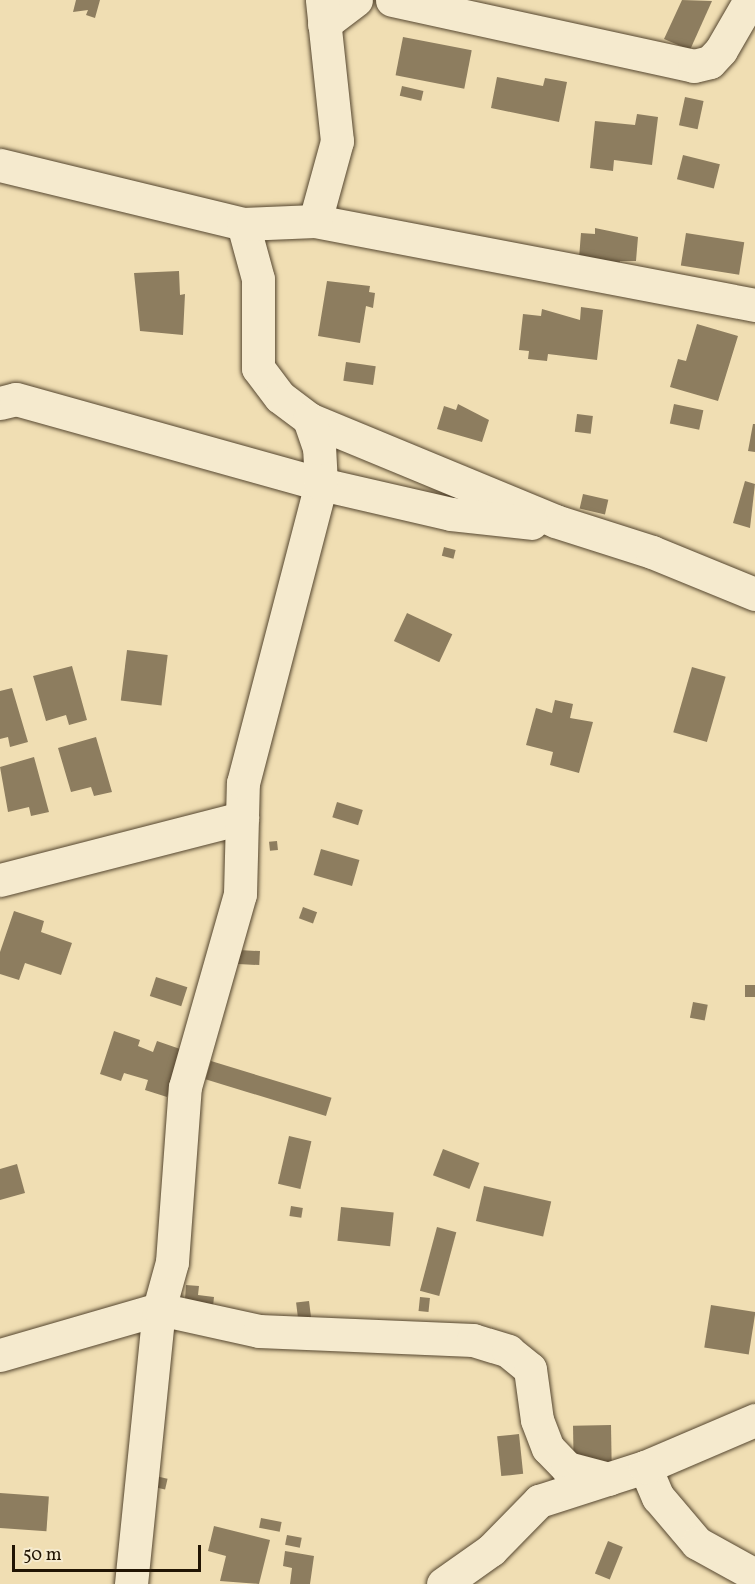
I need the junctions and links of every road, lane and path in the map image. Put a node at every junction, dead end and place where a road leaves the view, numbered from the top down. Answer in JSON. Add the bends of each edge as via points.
{"nodes":[{"id":1,"x":356,"y":0,"type":"edge"},
{"id":2,"x":392,"y":0,"type":"edge"},
{"id":3,"x":750,"y":0,"type":"edge"},
{"id":4,"x":323,"y":12,"type":"edge"},
{"id":5,"x":0,"y":165,"type":"edge"},
{"id":6,"x":315,"y":221,"type":"junction"},
{"id":7,"x":243,"y":224,"type":"junction"},
{"id":8,"x":755,"y":305,"type":"edge"},
{"id":9,"x":0,"y":403,"type":"edge"},
{"id":10,"x":309,"y":419,"type":"junction"},
{"id":11,"x":321,"y":484,"type":"junction"},
{"id":12,"x":555,"y":521,"type":"junction"},
{"id":13,"x":755,"y":594,"type":"edge"},
{"id":14,"x":242,"y":818,"type":"junction"},
{"id":15,"x":0,"y":880,"type":"edge"},
{"id":16,"x":159,"y":1309,"type":"junction"},
{"id":17,"x":0,"y":1355,"type":"edge"},
{"id":18,"x":755,"y":1420,"type":"edge"},
{"id":19,"x":645,"y":1467,"type":"junction"},
{"id":20,"x":609,"y":1479,"type":"junction"},
{"id":21,"x":755,"y":1575,"type":"edge"},
{"id":22,"x":131,"y":1584,"type":"edge"},
{"id":23,"x":443,"y":1584,"type":"edge"}],
"edges":[{"from":1,"to":4,"type":"street"},
{"from":2,"to":3,"type":"street","via":[[694,66],[710,62],[721,50]]},
{"from":4,"to":6,"type":"street","via":[[337,141]]},
{"from":5,"to":7,"type":"street"},
{"from":6,"to":7,"type":"street"},
{"from":6,"to":8,"type":"street"},
{"from":7,"to":10,"type":"street","via":[[258,279],[258,368],[280,397]]},
{"from":9,"to":11,"type":"street","via":[[27,402]]},
{"from":10,"to":11,"type":"street","via":[[319,448]]},
{"from":10,"to":12,"type":"street"},
{"from":11,"to":12,"type":"street","via":[[451,514],[516,524]]},
{"from":11,"to":14,"type":"street","via":[[246,772]]},
{"from":12,"to":13,"type":"street","via":[[652,552]]},
{"from":14,"to":15,"type":"street"},
{"from":14,"to":16,"type":"street","via":[[240,894],[185,1087],[172,1262]]},
{"from":16,"to":17,"type":"street"},
{"from":16,"to":20,"type":"street","via":[[259,1331],[474,1340],[508,1351],[530,1369],[548,1448],[567,1468]]},
{"from":16,"to":22,"type":"street"},
{"from":18,"to":19,"type":"street"},
{"from":19,"to":20,"type":"street"},
{"from":19,"to":21,"type":"street","via":[[658,1497],[697,1543]]},
{"from":20,"to":23,"type":"street","via":[[539,1501],[491,1550]]}]}
